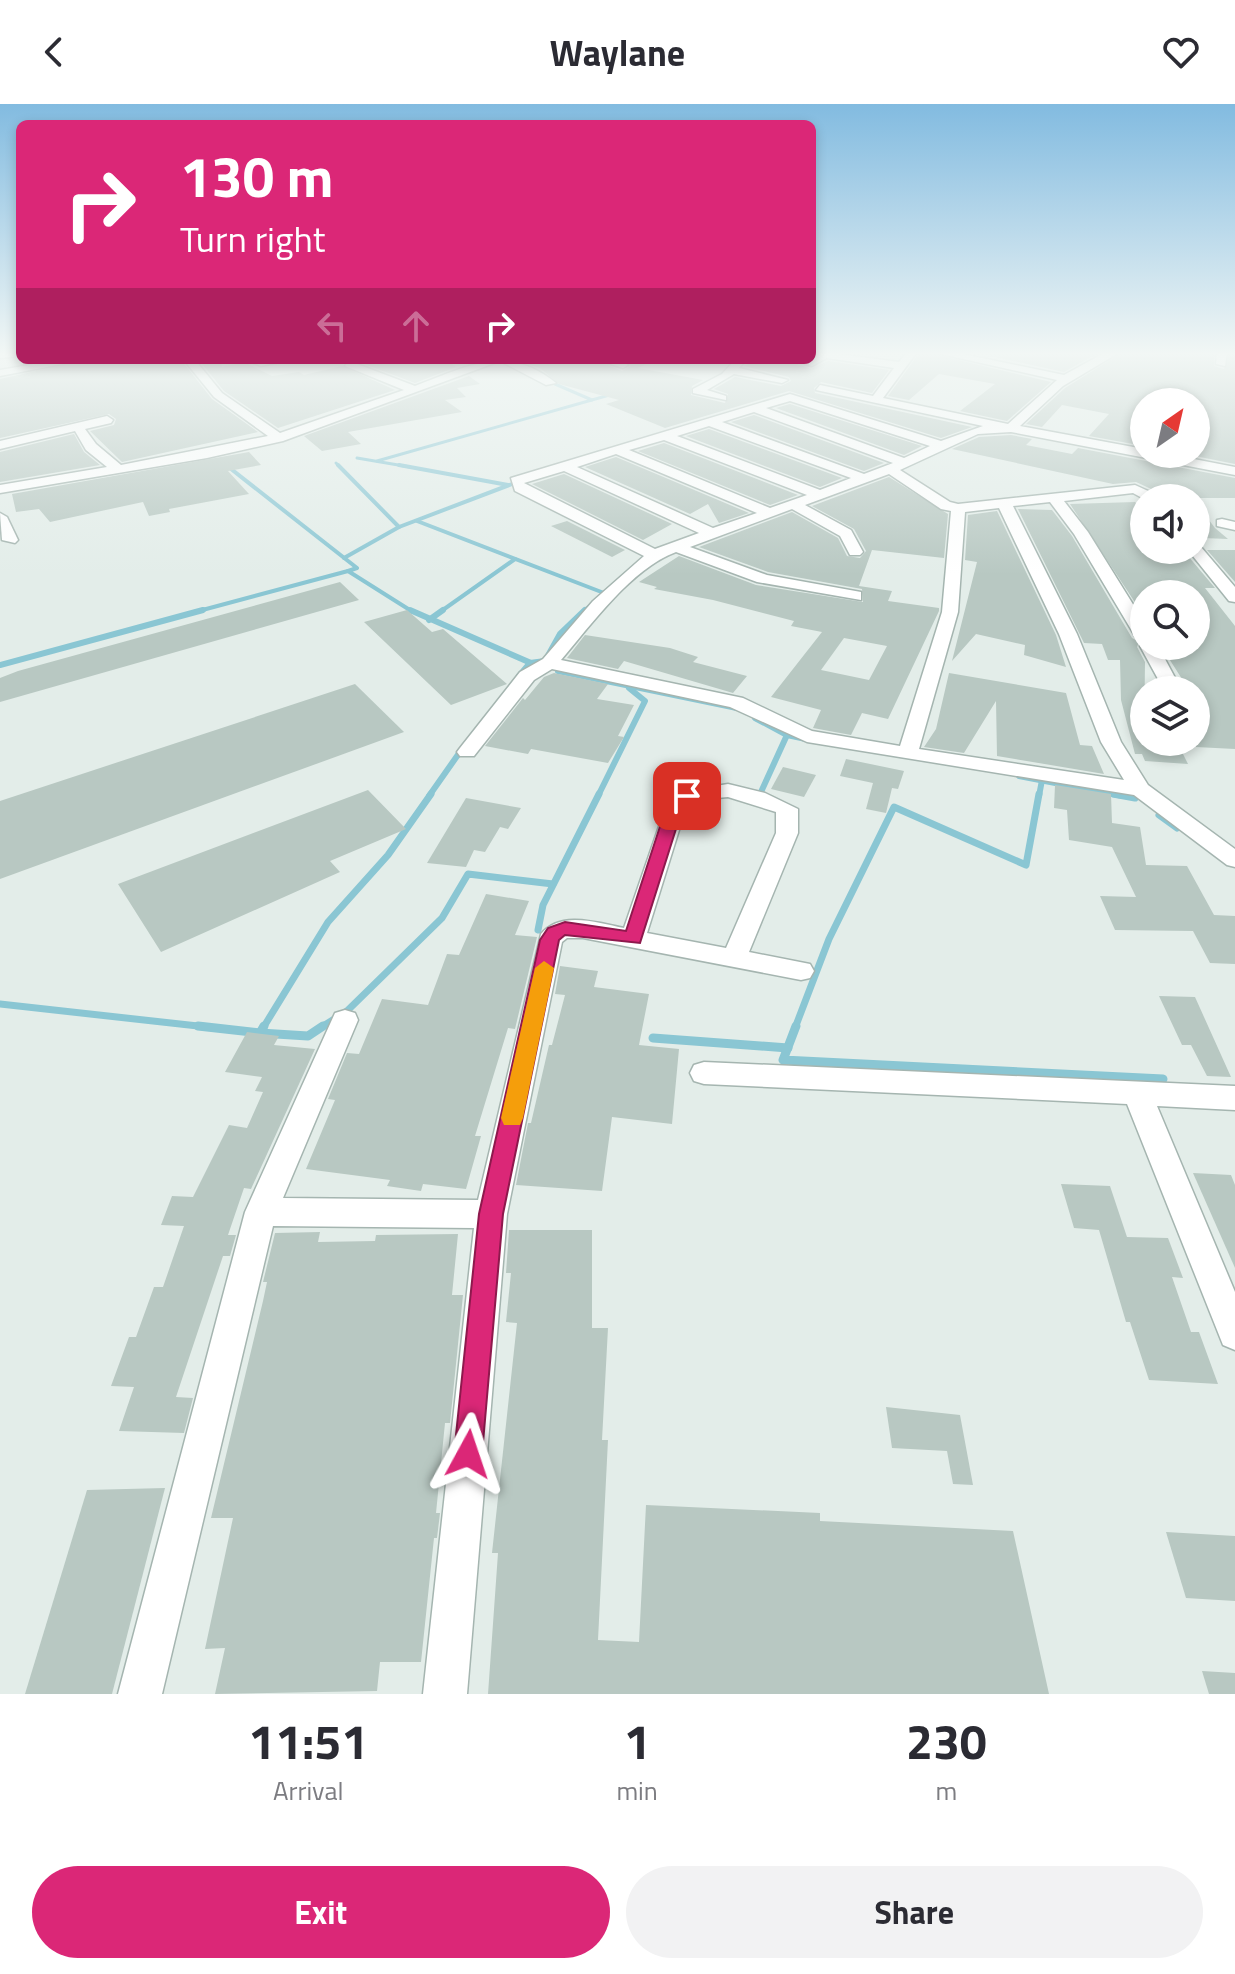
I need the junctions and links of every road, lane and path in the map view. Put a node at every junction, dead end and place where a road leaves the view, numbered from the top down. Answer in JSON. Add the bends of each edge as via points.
{"nodes":[{"id":1,"x":81,"y":426,"type":"edge"},
{"id":2,"x":262,"y":426,"type":"edge"},
{"id":3,"x":316,"y":426,"type":"edge"},
{"id":4,"x":696,"y":426,"type":"edge"},
{"id":5,"x":722,"y":426,"type":"edge"},
{"id":6,"x":800,"y":426,"type":"edge"},
{"id":7,"x":882,"y":426,"type":"edge"},
{"id":8,"x":980,"y":426,"type":"edge"},
{"id":9,"x":983,"y":426,"type":"edge"},
{"id":10,"x":78,"y":427,"type":"junction"},
{"id":11,"x":1011,"y":428,"type":"joint"},
{"id":12,"x":664,"y":435,"type":"junction"},
{"id":13,"x":279,"y":438,"type":"junction"},
{"id":14,"x":0,"y":445,"type":"edge"},
{"id":15,"x":943,"y":446,"type":"junction"},
{"id":16,"x":617,"y":450,"type":"junction"},
{"id":17,"x":1130,"y":451,"type":"edge"},
{"id":18,"x":565,"y":466,"type":"junction"},
{"id":19,"x":897,"y":466,"type":"junction"},
{"id":20,"x":1210,"y":466,"type":"edge"},
{"id":21,"x":117,"y":468,"type":"junction"},
{"id":22,"x":1235,"y":471,"type":"edge"},
{"id":23,"x":863,"y":478,"type":"junction"},
{"id":24,"x":0,"y":489,"type":"edge"},
{"id":25,"x":1130,"y":490,"type":"edge"},
{"id":26,"x":818,"y":494,"type":"junction"},
{"id":27,"x":1054,"y":498,"type":"junction"},
{"id":28,"x":793,"y":504,"type":"junction"},
{"id":29,"x":1005,"y":505,"type":"junction"},
{"id":30,"x":958,"y":508,"type":"junction"},
{"id":31,"x":770,"y":513,"type":"junction"},
{"id":32,"x":0,"y":517,"type":"edge"},
{"id":33,"x":713,"y":534,"type":"junction"},
{"id":34,"x":10,"y":540,"type":"dead end"},
{"id":35,"x":678,"y":548,"type":"junction"},
{"id":36,"x":855,"y":552,"type":"dead end"},
{"id":37,"x":654,"y":555,"type":"junction"},
{"id":38,"x":1208,"y":564,"type":"edge"},
{"id":39,"x":855,"y":596,"type":"dead end"},
{"id":40,"x":1235,"y":597,"type":"edge"},
{"id":41,"x":1130,"y":613,"type":"edge"},
{"id":42,"x":549,"y":663,"type":"junction"},
{"id":43,"x":467,"y":752,"type":"dead end"},
{"id":44,"x":908,"y":753,"type":"junction"},
{"id":45,"x":1140,"y":789,"type":"junction"},
{"id":46,"x":1235,"y":860,"type":"edge"},
{"id":47,"x":633,"y":939,"type":"junction"},
{"id":48,"x":734,"y":958,"type":"junction"},
{"id":49,"x":801,"y":971,"type":"dead end"},
{"id":50,"x":345,"y":1020,"type":"dead end"},
{"id":51,"x":704,"y":1073,"type":"dead end"},
{"id":52,"x":1136,"y":1091,"type":"junction"},
{"id":53,"x":1235,"y":1098,"type":"edge"},
{"id":54,"x":261,"y":1212,"type":"junction"},
{"id":55,"x":491,"y":1214,"type":"junction"},
{"id":56,"x":1235,"y":1333,"type":"edge"},
{"id":57,"x":140,"y":1694,"type":"edge"},
{"id":58,"x":445,"y":1694,"type":"edge"}],
"edges":[{"from":1,"to":10,"type":"street"},
{"from":2,"to":13,"type":"street"},
{"from":3,"to":13,"type":"street"},
{"from":4,"to":12,"type":"street"},
{"from":5,"to":23,"type":"street"},
{"from":6,"to":19,"type":"street"},
{"from":7,"to":15,"type":"street"},
{"from":8,"to":15,"type":"street"},
{"from":9,"to":11,"type":"street"},
{"from":10,"to":14,"type":"street"},
{"from":10,"to":21,"type":"street","via":[[91,447]]},
{"from":11,"to":17,"type":"street"},
{"from":12,"to":16,"type":"street"},
{"from":12,"to":26,"type":"street"},
{"from":13,"to":21,"type":"street"},
{"from":15,"to":19,"type":"street"},
{"from":16,"to":18,"type":"street"},
{"from":16,"to":31,"type":"street"},
{"from":18,"to":33,"type":"street"},
{"from":18,"to":37,"type":"street","via":[[515,485]]},
{"from":19,"to":23,"type":"street"},
{"from":19,"to":30,"type":"street","via":[[946,506]]},
{"from":20,"to":22,"type":"street"},
{"from":21,"to":24,"type":"street"},
{"from":23,"to":26,"type":"street"},
{"from":25,"to":27,"type":"street"},
{"from":26,"to":28,"type":"street"},
{"from":27,"to":29,"type":"street"},
{"from":27,"to":41,"type":"street"},
{"from":28,"to":31,"type":"street"},
{"from":28,"to":36,"type":"street","via":[[846,533]]},
{"from":29,"to":30,"type":"street"},
{"from":29,"to":45,"type":"street","via":[[1068,634],[1111,742]]},
{"from":30,"to":44,"type":"street","via":[[950,612]]},
{"from":31,"to":33,"type":"street"},
{"from":32,"to":34,"type":"street"},
{"from":33,"to":35,"type":"street"},
{"from":35,"to":37,"type":"street"},
{"from":35,"to":39,"type":"street","via":[[763,579]]},
{"from":37,"to":42,"type":"street","via":[[599,605]]},
{"from":38,"to":40,"type":"street"},
{"from":42,"to":43,"type":"street","via":[[527,676]]},
{"from":42,"to":44,"type":"street","via":[[736,702],[807,736]]},
{"from":44,"to":45,"type":"street"},
{"from":45,"to":46,"type":"street"},
{"from":47,"to":48,"type":"street"},
{"from":47,"to":48,"type":"street","via":[[674,811],[687,796],[717,789],[773,803],[787,809],[789,819]]},
{"from":47,"to":55,"type":"street","via":[[565,929],[550,940]]},
{"from":48,"to":49,"type":"street"},
{"from":50,"to":54,"type":"street"},
{"from":51,"to":52,"type":"street"},
{"from":52,"to":53,"type":"street"},
{"from":52,"to":56,"type":"street"},
{"from":54,"to":55,"type":"street"},
{"from":54,"to":57,"type":"street"},
{"from":55,"to":58,"type":"street"}]}
